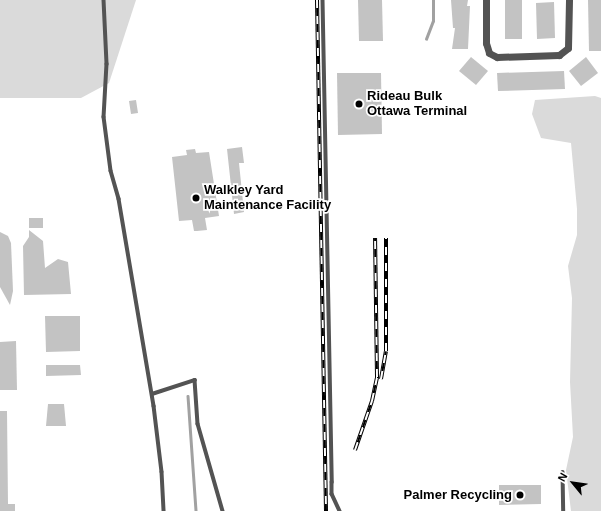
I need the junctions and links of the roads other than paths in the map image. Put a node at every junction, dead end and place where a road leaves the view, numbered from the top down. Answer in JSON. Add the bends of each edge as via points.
{"nodes":[{"id":1,"x":104,"y":0,"type":"edge"},
{"id":2,"x":323,"y":0,"type":"edge"},
{"id":3,"x":486,"y":0,"type":"edge"},
{"id":4,"x":569,"y":0,"type":"edge"},
{"id":5,"x":152,"y":394,"type":"junction"},
{"id":6,"x":563,"y":472,"type":"dead end"},
{"id":7,"x":164,"y":511,"type":"edge"},
{"id":8,"x":224,"y":511,"type":"edge"},
{"id":9,"x":340,"y":511,"type":"edge"},
{"id":10,"x":564,"y":511,"type":"edge"}],
"edges":[{"from":1,"to":5,"type":"lane","via":[[107,64],[104,117]]},
{"from":2,"to":9,"type":"lane","via":[[332,494]]},
{"from":3,"to":4,"type":"street","via":[[486,43],[489,52],[497,57],[559,55],[568,48]]},
{"from":5,"to":7,"type":"lane"},
{"from":5,"to":8,"type":"lane","via":[[195,380],[198,424]]},
{"from":6,"to":10,"type":"lane"}]}
